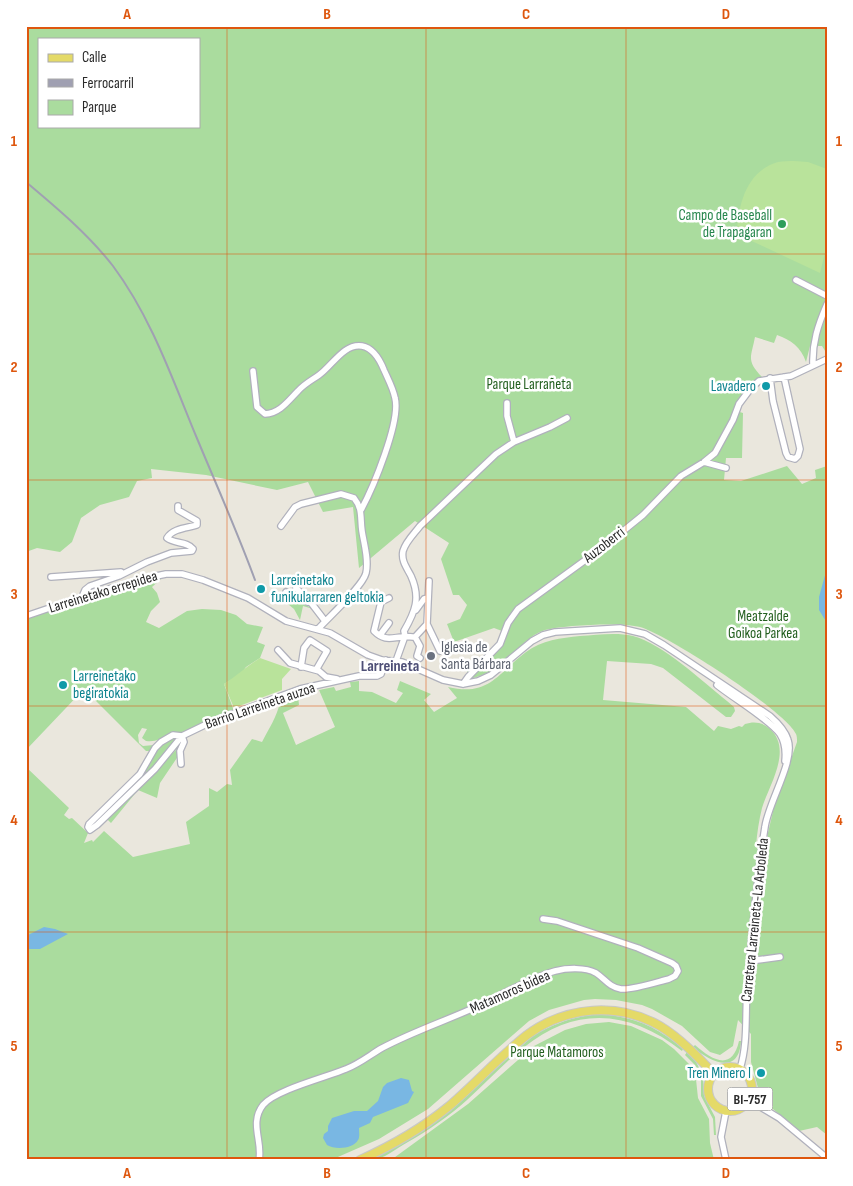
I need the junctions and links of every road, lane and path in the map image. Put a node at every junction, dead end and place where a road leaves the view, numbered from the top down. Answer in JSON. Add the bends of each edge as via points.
{"nodes":[{"id":1,"x":796,"y":280,"type":"dead end"},
{"id":2,"x":827,"y":296,"type":"edge"},
{"id":3,"x":827,"y":304,"type":"edge"},
{"id":4,"x":827,"y":359,"type":"edge"},
{"id":5,"x":813,"y":365,"type":"junction"},
{"id":6,"x":253,"y":371,"type":"dead end"},
{"id":7,"x":784,"y":377,"type":"junction"},
{"id":8,"x":770,"y":378,"type":"junction"},
{"id":9,"x":507,"y":403,"type":"dead end"},
{"id":10,"x":567,"y":418,"type":"dead end"},
{"id":11,"x":514,"y":442,"type":"junction"},
{"id":12,"x":704,"y":462,"type":"junction"},
{"id":13,"x":726,"y":468,"type":"dead end"},
{"id":14,"x":178,"y":506,"type":"dead end"},
{"id":15,"x":361,"y":510,"type":"junction"},
{"id":16,"x":281,"y":526,"type":"dead end"},
{"id":17,"x":131,"y":571,"type":"junction"},
{"id":18,"x":51,"y":577,"type":"dead end"},
{"id":19,"x":429,"y":580,"type":"dead end"},
{"id":20,"x":296,"y":588,"type":"dead end"},
{"id":21,"x":286,"y":592,"type":"dead end"},
{"id":22,"x":82,"y":597,"type":"junction"},
{"id":23,"x":389,"y":598,"type":"dead end"},
{"id":24,"x":428,"y":598,"type":"junction"},
{"id":25,"x":312,"y":604,"type":"junction"},
{"id":26,"x":414,"y":613,"type":"junction"},
{"id":27,"x":26,"y":616,"type":"edge"},
{"id":28,"x":324,"y":622,"type":"junction"},
{"id":29,"x":390,"y":623,"type":"dead end"},
{"id":30,"x":427,"y":624,"type":"junction"},
{"id":31,"x":318,"y":629,"type":"junction"},
{"id":32,"x":380,"y":635,"type":"junction"},
{"id":33,"x":405,"y":636,"type":"junction"},
{"id":34,"x":415,"y":637,"type":"junction"},
{"id":35,"x":444,"y":649,"type":"dead end"},
{"id":36,"x":278,"y":650,"type":"dead end"},
{"id":37,"x":420,"y":658,"type":"dead end"},
{"id":38,"x":386,"y":660,"type":"junction"},
{"id":39,"x":396,"y":661,"type":"junction"},
{"id":40,"x":300,"y":667,"type":"junction"},
{"id":41,"x":316,"y":670,"type":"junction"},
{"id":42,"x":340,"y":681,"type":"junction"},
{"id":43,"x":463,"y":684,"type":"junction"},
{"id":44,"x":182,"y":736,"type":"junction"},
{"id":45,"x":180,"y":764,"type":"dead end"},
{"id":46,"x":543,"y":919,"type":"dead end"},
{"id":47,"x":780,"y":957,"type":"dead end"},
{"id":48,"x":750,"y":961,"type":"junction"},
{"id":49,"x":740,"y":1069,"type":"junction"},
{"id":50,"x":714,"y":1074,"type":"junction"},
{"id":51,"x":749,"y":1100,"type":"junction"},
{"id":52,"x":726,"y":1111,"type":"junction"},
{"id":53,"x":827,"y":1158,"type":"edge"},
{"id":54,"x":259,"y":1160,"type":"edge"},
{"id":55,"x":360,"y":1160,"type":"edge"},
{"id":56,"x":726,"y":1160,"type":"edge"}],
"edges":[{"from":1,"to":2,"type":"street"},
{"from":3,"to":5,"type":"street","via":[[816,332]]},
{"from":4,"to":5,"type":"street","name":"Auzoberri"},
{"from":5,"to":7,"type":"street","name":"Auzoberri"},
{"from":6,"to":15,"type":"street","via":[[257,407],[265,414],[271,414],[288,403],[298,390],[321,374],[345,350],[354,346],[370,348],[381,362],[396,399],[395,418]]},
{"from":7,"to":8,"type":"street","name":"Auzoberri"},
{"from":7,"to":8,"type":"street","via":[[800,449],[795,459],[786,453]]},
{"from":8,"to":12,"type":"street","name":"Auzoberri","via":[[759,381],[745,394],[715,454]]},
{"from":9,"to":11,"type":"street"},
{"from":10,"to":11,"type":"street"},
{"from":11,"to":26,"type":"street","via":[[487,461],[406,543],[402,557],[416,587]]},
{"from":12,"to":13,"type":"street"},
{"from":12,"to":43,"type":"street","name":"Auzoberri","via":[[681,476],[606,545],[518,609],[500,644]]},
{"from":14,"to":17,"type":"street","via":[[178,510],[197,520],[197,525],[184,527],[167,538],[190,545],[193,550],[171,553]]},
{"from":15,"to":16,"type":"street","via":[[354,498],[341,494],[301,504]]},
{"from":15,"to":28,"type":"street","via":[[366,573],[353,593]]},
{"from":17,"to":18,"type":"street"},
{"from":17,"to":22,"type":"street","via":[[90,586]]},
{"from":19,"to":24,"type":"street"},
{"from":20,"to":25,"type":"street"},
{"from":21,"to":25,"type":"street"},
{"from":22,"to":27,"type":"street","name":"Larreinetako errepidea"},
{"from":22,"to":31,"type":"street","name":"Larreinetako errepidea","via":[[157,575],[190,575],[248,598],[286,621]]},
{"from":23,"to":32,"type":"street","via":[[377,608],[374,628]]},
{"from":24,"to":26,"type":"street"},
{"from":24,"to":30,"type":"street"},
{"from":25,"to":28,"type":"street"},
{"from":26,"to":33,"type":"street","via":[[404,631]]},
{"from":28,"to":31,"type":"street"},
{"from":29,"to":32,"type":"street"},
{"from":30,"to":34,"type":"street"},
{"from":30,"to":35,"type":"street","via":[[440,651]]},
{"from":31,"to":38,"type":"street","via":[[362,653]]},
{"from":32,"to":33,"type":"street","via":[[392,639]]},
{"from":33,"to":34,"type":"street"},
{"from":33,"to":39,"type":"street"},
{"from":34,"to":37,"type":"street","via":[[420,646],[417,656]]},
{"from":36,"to":40,"type":"street","name":"Barrio Larreineta auzoa"},
{"from":38,"to":39,"type":"street"},
{"from":38,"to":42,"type":"street","name":"Barrio Larreineta auzoa","via":[[381,674],[377,676]]},
{"from":39,"to":43,"type":"street","via":[[449,682]]},
{"from":40,"to":41,"type":"street","name":"Barrio Larreineta auzoa"},
{"from":40,"to":41,"type":"street","via":[[304,648],[310,640],[327,651]]},
{"from":41,"to":42,"type":"street","name":"Barrio Larreineta auzoa"},
{"from":42,"to":44,"type":"street","name":"Barrio Larreineta auzoa","via":[[300,689]]},
{"from":43,"to":48,"type":"street","name":"Carretera Larreineta-La Arboleda","via":[[491,675],[543,635],[628,629],[645,634],[680,655],[779,724],[790,749],[765,826]]},
{"from":44,"to":44,"type":"street","name":"Barrio Larreineta auzoa","via":[[173,735],[155,748],[140,774],[89,824],[90,830],[155,769]]},
{"from":44,"to":45,"type":"street"},
{"from":46,"to":54,"type":"street","name":"Matamoros bidea","via":[[638,948],[672,963],[678,971],[669,979],[624,989],[615,987],[595,973],[579,969],[555,971],[416,1031],[347,1069],[298,1086],[264,1104],[256,1131]]},
{"from":47,"to":48,"type":"street"},
{"from":48,"to":49,"type":"street","name":"Carretera Larreineta-La Arboleda","via":[[745,1052]]},
{"from":49,"to":50,"type":"main road","number":"BI-757","via":[[726,1067]]},
{"from":49,"to":51,"type":"main road","number":"BI-757","via":[[746,1073],[752,1086]]},
{"from":50,"to":52,"type":"main road","number":"BI-757","via":[[708,1092],[714,1104]]},
{"from":50,"to":55,"type":"main road","number":"BI-757","via":[[671,1034],[649,1021],[616,1011],[577,1012],[528,1034],[448,1107],[398,1141]]},
{"from":51,"to":52,"type":"main road","number":"BI-757","via":[[739,1109]]},
{"from":51,"to":53,"type":"street","via":[[779,1118]]},
{"from":52,"to":56,"type":"street","via":[[721,1137]]}]}
